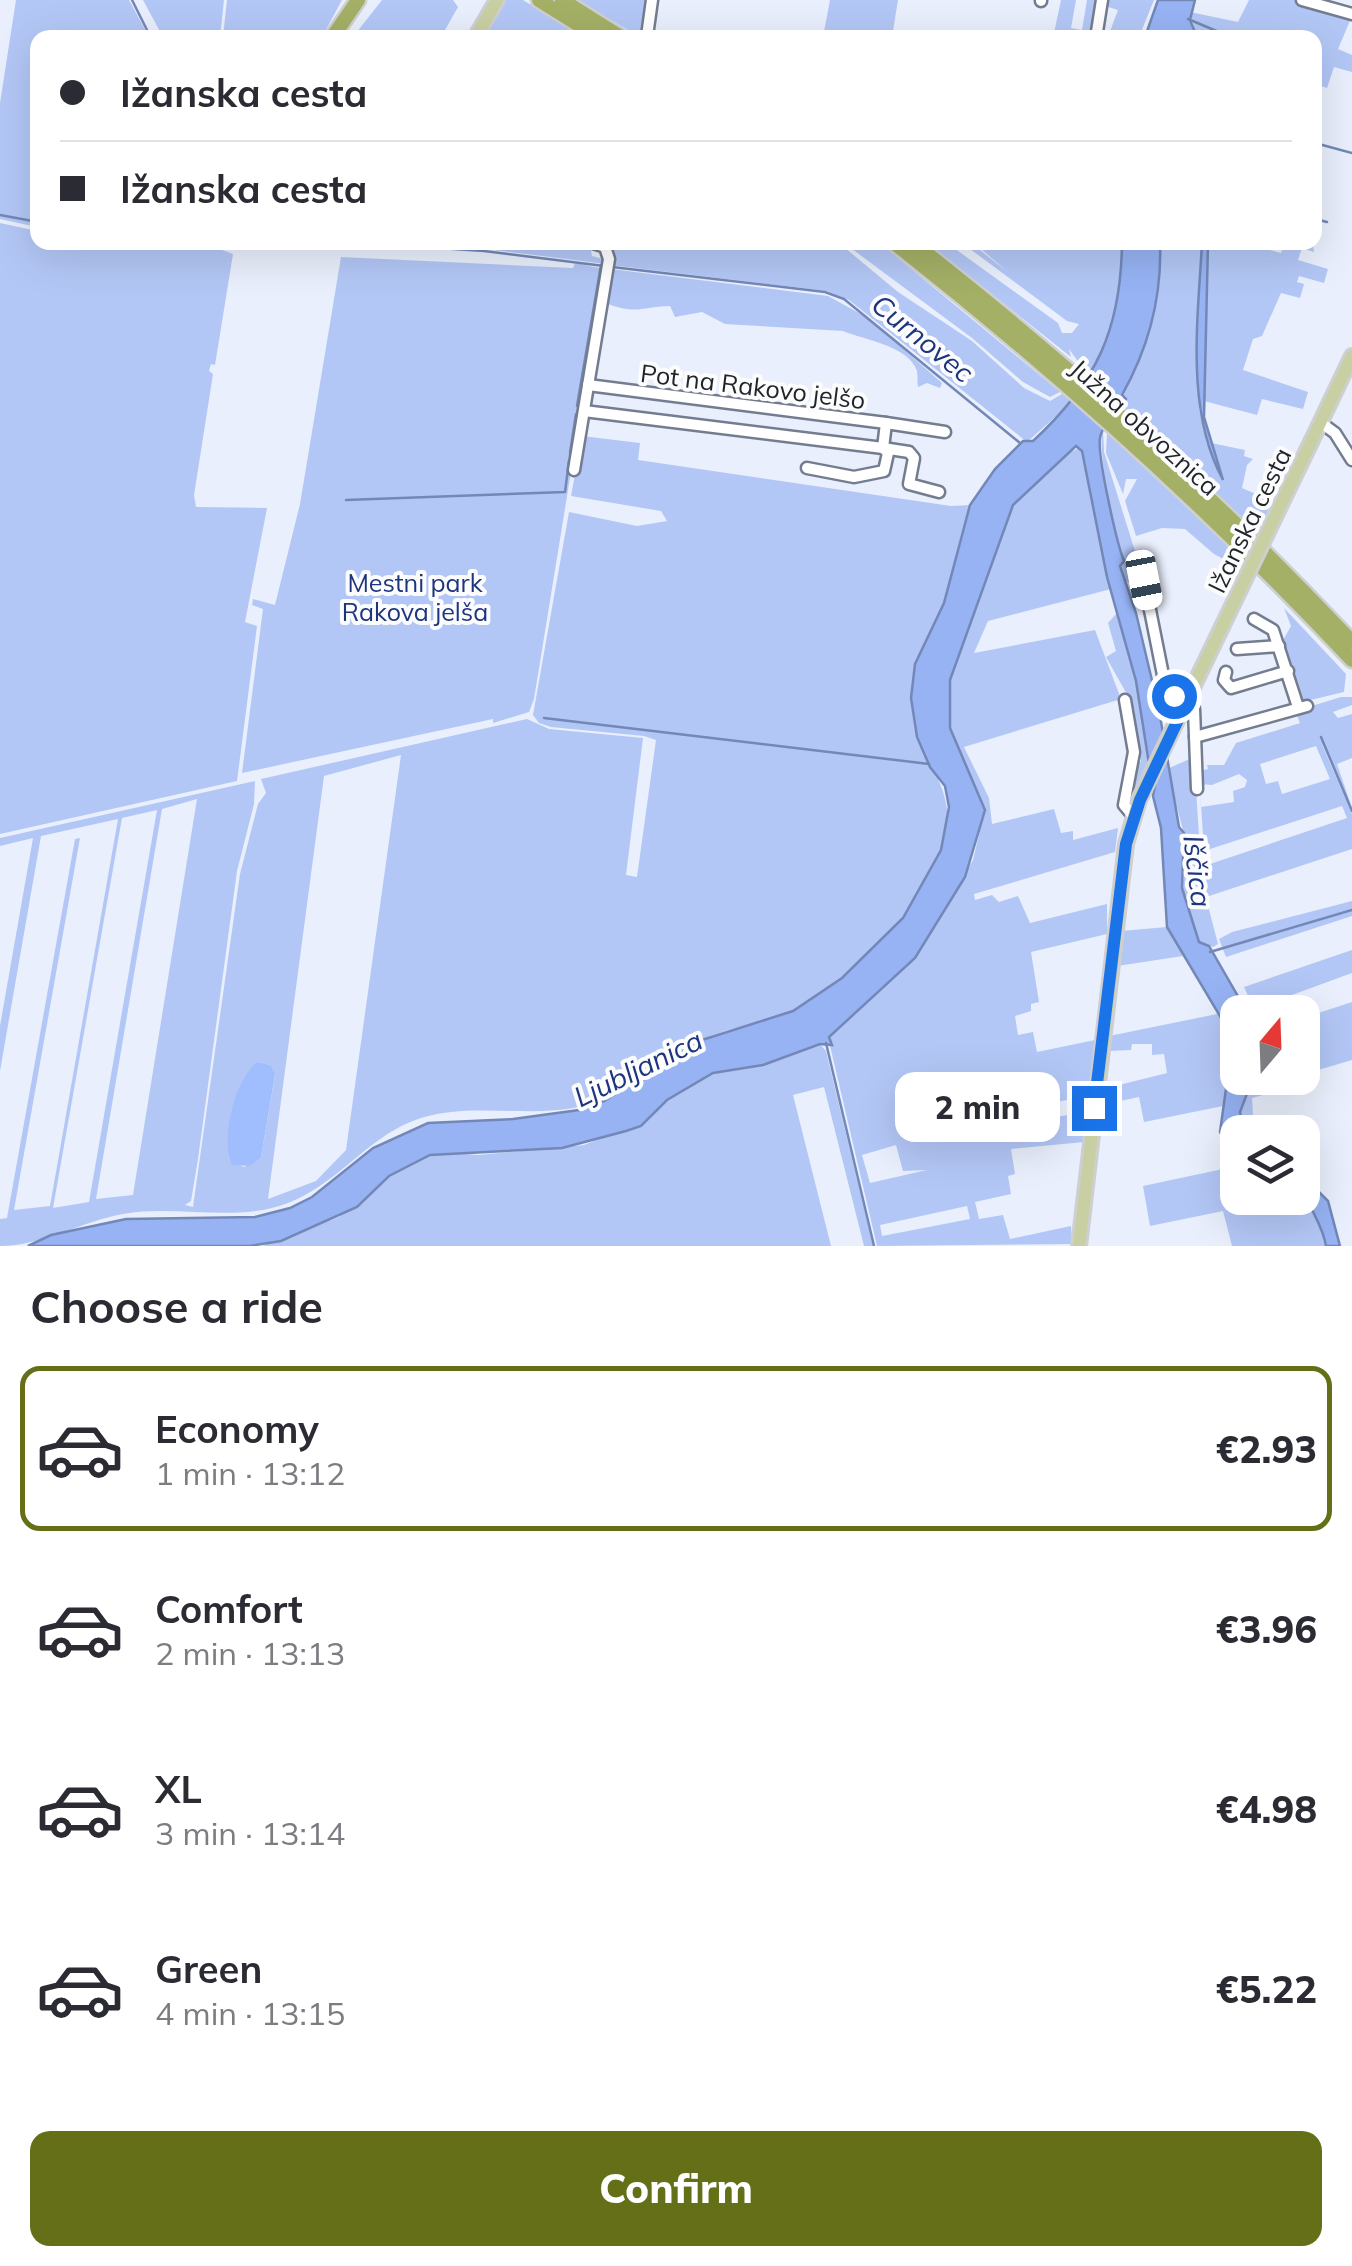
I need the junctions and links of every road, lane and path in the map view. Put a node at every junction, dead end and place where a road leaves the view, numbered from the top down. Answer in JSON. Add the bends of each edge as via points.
{"nodes":[{"id":1,"x":355,"y":0,"type":"edge"},
{"id":2,"x":497,"y":0,"type":"edge"},
{"id":3,"x":539,"y":0,"type":"edge"},
{"id":4,"x":562,"y":0,"type":"edge"},
{"id":5,"x":652,"y":0,"type":"edge"},
{"id":6,"x":1102,"y":0,"type":"edge"},
{"id":7,"x":1302,"y":0,"type":"edge"},
{"id":8,"x":1352,"y":14,"type":"edge"},
{"id":9,"x":337,"y":30,"type":"edge"},
{"id":10,"x":480,"y":30,"type":"edge"},
{"id":11,"x":587,"y":30,"type":"edge"},
{"id":12,"x":609,"y":30,"type":"edge"},
{"id":13,"x":648,"y":30,"type":"edge"},
{"id":14,"x":1097,"y":30,"type":"edge"},
{"id":15,"x":606,"y":250,"type":"edge"},
{"id":16,"x":903,"y":250,"type":"edge"},
{"id":17,"x":921,"y":250,"type":"edge"},
{"id":18,"x":1352,"y":356,"type":"edge"},
{"id":19,"x":1046,"y":359,"type":"junction"},
{"id":20,"x":588,"y":385,"type":"junction"},
{"id":21,"x":584,"y":411,"type":"junction"},
{"id":22,"x":1320,"y":422,"type":"junction"},
{"id":23,"x":886,"y":423,"type":"junction"},
{"id":24,"x":945,"y":432,"type":"dead end"},
{"id":25,"x":883,"y":448,"type":"junction"},
{"id":26,"x":1352,"y":460,"type":"edge"},
{"id":27,"x":1160,"y":461,"type":"junction"},
{"id":28,"x":806,"y":468,"type":"dead end"},
{"id":29,"x":574,"y":470,"type":"dead end"},
{"id":30,"x":939,"y":492,"type":"dead end"},
{"id":31,"x":1144,"y":580,"type":"dead end"},
{"id":32,"x":1254,"y":620,"type":"dead end"},
{"id":33,"x":1352,"y":642,"type":"edge"},
{"id":34,"x":1279,"y":646,"type":"junction"},
{"id":35,"x":1237,"y":649,"type":"dead end"},
{"id":36,"x":1352,"y":660,"type":"edge"},
{"id":37,"x":1288,"y":671,"type":"junction"},
{"id":38,"x":1226,"y":672,"type":"dead end"},
{"id":39,"x":1125,"y":700,"type":"dead end"},
{"id":40,"x":1183,"y":708,"type":"junction"},
{"id":41,"x":1195,"y":737,"type":"junction"},
{"id":42,"x":1197,"y":789,"type":"dead end"},
{"id":43,"x":1134,"y":816,"type":"junction"},
{"id":44,"x":1079,"y":1246,"type":"edge"}],
"edges":[{"from":1,"to":9,"type":"highway"},
{"from":2,"to":10,"type":"main road"},
{"from":3,"to":11,"type":"highway"},
{"from":4,"to":12,"type":"highway"},
{"from":5,"to":13,"type":"street"},
{"from":6,"to":14,"type":"street"},
{"from":7,"to":8,"type":"street"},
{"from":15,"to":20,"type":"street"},
{"from":16,"to":19,"type":"highway","name":"Južna obvoznica"},
{"from":17,"to":19,"type":"highway","name":"Južna obvoznica"},
{"from":18,"to":22,"type":"main road","name":"Ižanska cesta"},
{"from":19,"to":27,"type":"highway","name":"Južna obvoznica"},
{"from":20,"to":21,"type":"street"},
{"from":20,"to":23,"type":"street","name":"Pot na Rakovo jelšo"},
{"from":21,"to":25,"type":"street","name":"Pot na Rakovo jelšo"},
{"from":21,"to":29,"type":"street"},
{"from":22,"to":26,"type":"street","via":[[1336,433]]},
{"from":22,"to":40,"type":"main road","name":"Ižanska cesta","bridge":true},
{"from":23,"to":24,"type":"street"},
{"from":23,"to":25,"type":"street","name":"Pot na Rakovo jelšo"},
{"from":25,"to":28,"type":"street","via":[[886,469],[877,474],[854,478]]},
{"from":25,"to":30,"type":"street","via":[[914,454],[909,484]]},
{"from":27,"to":33,"type":"highway","name":"Južna obvoznica"},
{"from":27,"to":36,"type":"highway","name":"Južna obvoznica"},
{"from":31,"to":40,"type":"street","via":[[1160,672]]},
{"from":32,"to":34,"type":"street","name":"Ižanska cesta","via":[[1269,626]]},
{"from":34,"to":35,"type":"street"},
{"from":34,"to":37,"type":"street","name":"Ižanska cesta"},
{"from":37,"to":38,"type":"street","via":[[1231,688]]},
{"from":37,"to":41,"type":"street","name":"Ižanska cesta","via":[[1302,706]]},
{"from":39,"to":43,"type":"street","via":[[1134,752],[1124,805]]},
{"from":40,"to":41,"type":"street","via":[[1194,709]]},
{"from":40,"to":43,"type":"main road","name":"Ižanska cesta"},
{"from":41,"to":42,"type":"street"},
{"from":43,"to":44,"type":"main road","name":"Ižanska cesta","via":[[1121,872]]}]}
